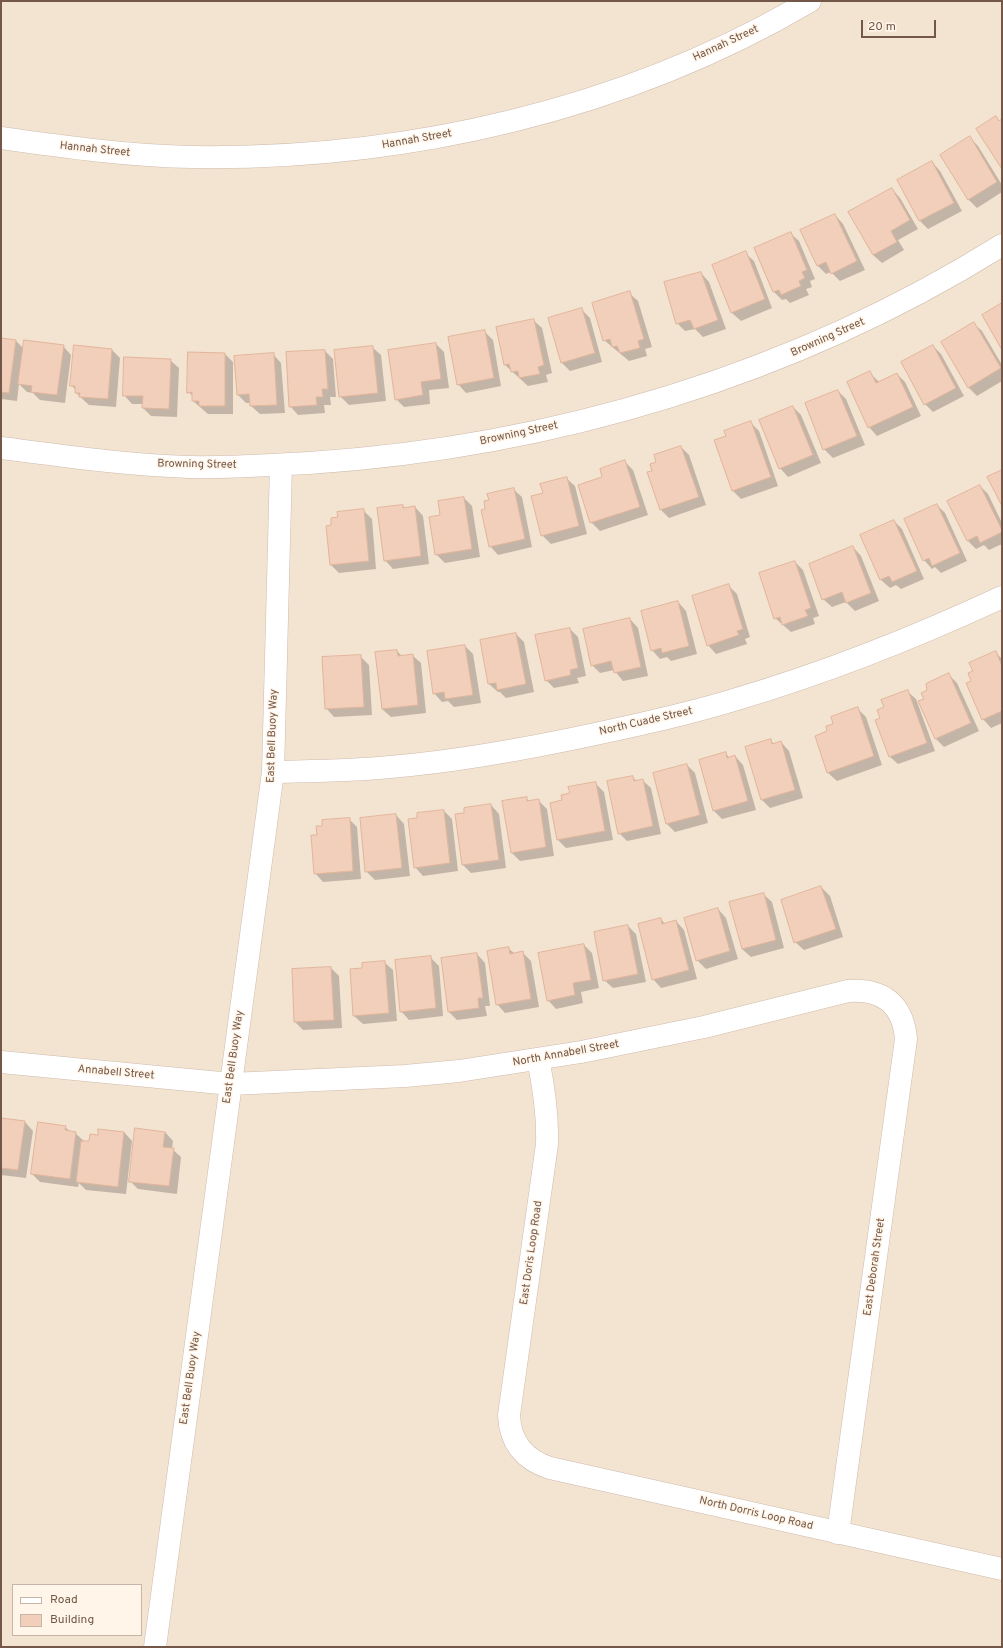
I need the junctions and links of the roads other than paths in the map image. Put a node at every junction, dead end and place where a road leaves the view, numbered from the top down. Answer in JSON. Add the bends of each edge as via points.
{"nodes":[{"id":1,"x":810,"y":1,"type":"edge"},
{"id":2,"x":1,"y":138,"type":"edge"},
{"id":3,"x":1002,"y":245,"type":"edge"},
{"id":4,"x":1,"y":448,"type":"edge"},
{"id":5,"x":281,"y":464,"type":"junction"},
{"id":6,"x":1002,"y":597,"type":"edge"},
{"id":7,"x":273,"y":772,"type":"junction"},
{"id":8,"x":892,"y":1004,"type":"joint"},
{"id":9,"x":538,"y":1059,"type":"junction"},
{"id":10,"x":1,"y":1062,"type":"edge"},
{"id":11,"x":231,"y":1084,"type":"junction"},
{"id":12,"x":517,"y":1446,"type":"joint"},
{"id":13,"x":838,"y":1533,"type":"junction"},
{"id":14,"x":1002,"y":1569,"type":"edge"},
{"id":15,"x":155,"y":1647,"type":"edge"}],
"edges":[{"from":1,"to":2,"type":"street","name":"Hannah Street","via":[[694,60],[601,95],[496,125],[438,137],[309,154],[251,157],[135,154]]},
{"from":3,"to":5,"type":"street","name":"Browning Street","via":[[912,298],[819,342],[720,381],[602,415],[462,445],[370,458]]},
{"from":4,"to":5,"type":"street","name":"Browning Street","via":[[128,464],[188,467]]},
{"from":5,"to":7,"type":"street","name":"East Bell Buoy Way"},
{"from":6,"to":7,"type":"street","name":"North Cuade Street","via":[[878,651],[808,677],[650,722],[549,744],[443,762]]},
{"from":7,"to":11,"type":"street","name":"East Bell Buoy Way"},
{"from":8,"to":9,"type":"street","name":"North Annabell Street","via":[[883,996],[872,992],[848,991],[697,1028]]},
{"from":8,"to":13,"type":"street","name":"East Deborah Street","via":[[905,1026],[906,1038]]},
{"from":9,"to":11,"type":"street","name":"North Annabell Street","via":[[405,1076]]},
{"from":9,"to":12,"type":"street","name":"East Doris Loop Road","via":[[548,1127],[509,1415],[509,1426]]},
{"from":10,"to":11,"type":"street","name":"Annabell Street"},
{"from":11,"to":15,"type":"street","name":"East Bell Buoy Way"},
{"from":12,"to":13,"type":"street","name":"North Dorris Loop Road","via":[[531,1460],[550,1468]]},
{"from":13,"to":14,"type":"street","name":"North Dorris Loop Road"}]}
